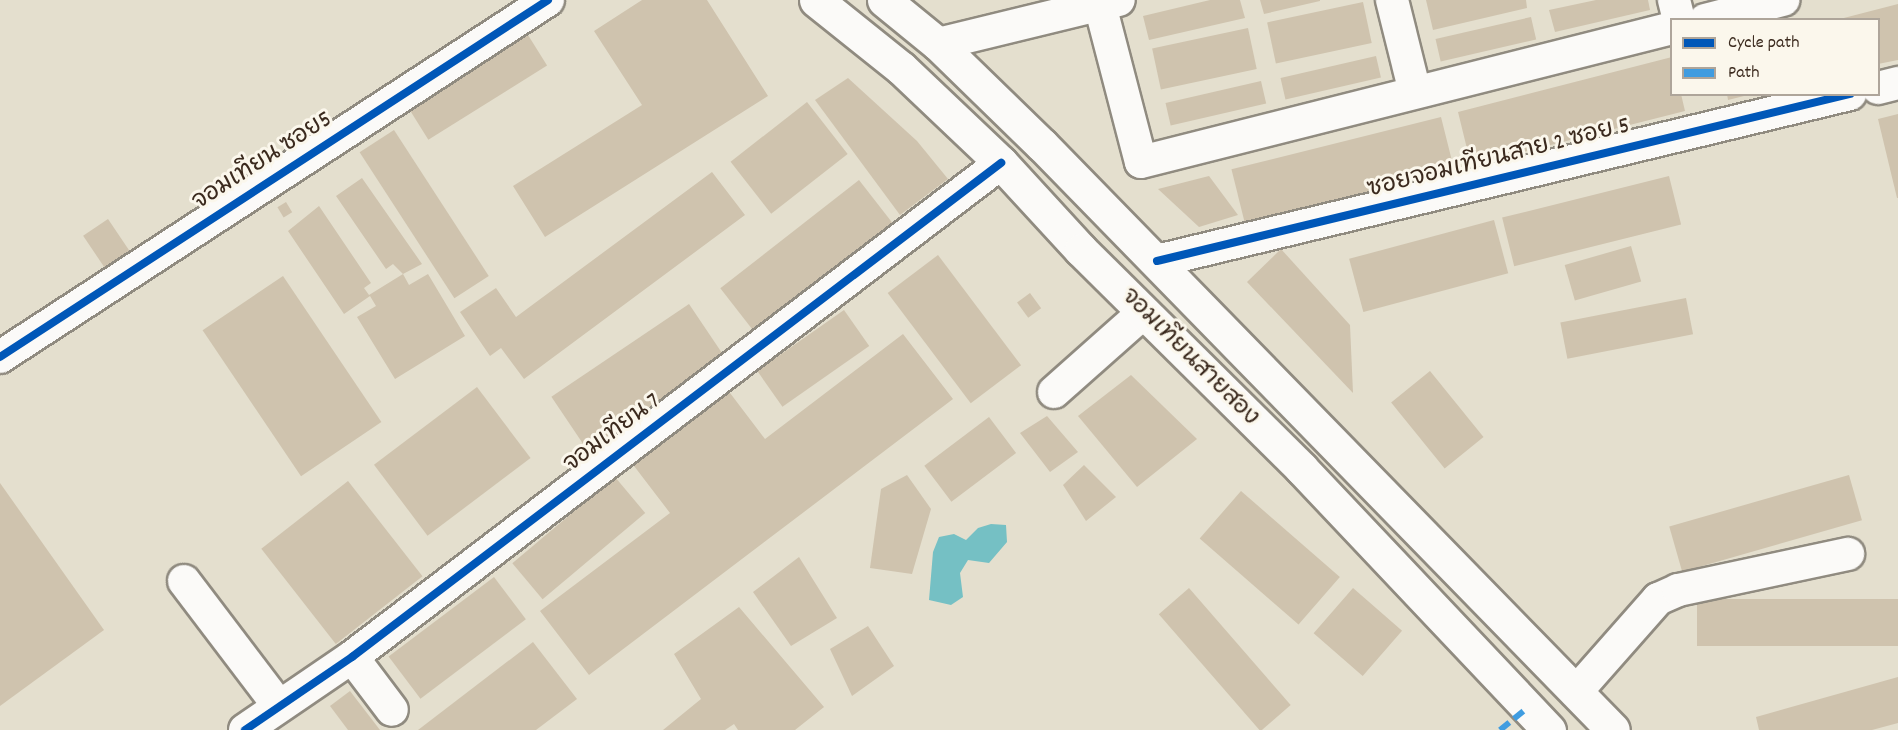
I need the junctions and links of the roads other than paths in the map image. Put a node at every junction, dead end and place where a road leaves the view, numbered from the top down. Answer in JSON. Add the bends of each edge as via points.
{"nodes":[{"id":1,"x":548,"y":0,"type":"edge"},
{"id":2,"x":816,"y":0,"type":"edge"},
{"id":3,"x":884,"y":0,"type":"edge"},
{"id":4,"x":1392,"y":0,"type":"edge"},
{"id":5,"x":1674,"y":0,"type":"edge"},
{"id":6,"x":1783,"y":0,"type":"edge"},
{"id":7,"x":1110,"y":2,"type":"edge"},
{"id":8,"x":1678,"y":18,"type":"edge"},
{"id":9,"x":1713,"y":18,"type":"edge"},
{"id":10,"x":1670,"y":28,"type":"edge"},
{"id":11,"x":938,"y":45,"type":"junction"},
{"id":12,"x":1898,"y":83,"type":"edge"},
{"id":13,"x":1880,"y":88,"type":"edge"},
{"id":14,"x":1415,"y":93,"type":"junction"},
{"id":15,"x":1842,"y":96,"type":"edge"},
{"id":16,"x":1001,"y":163,"type":"junction"},
{"id":17,"x":1157,"y":261,"type":"junction"},
{"id":18,"x":1143,"y":312,"type":"junction"},
{"id":19,"x":0,"y":357,"type":"edge"},
{"id":20,"x":1054,"y":392,"type":"dead end"},
{"id":21,"x":1848,"y":554,"type":"dead end"},
{"id":22,"x":184,"y":581,"type":"dead end"},
{"id":23,"x":352,"y":657,"type":"junction"},
{"id":24,"x":1576,"y":692,"type":"junction"},
{"id":25,"x":278,"y":705,"type":"junction"},
{"id":26,"x":392,"y":710,"type":"dead end"},
{"id":27,"x":245,"y":730,"type":"edge"},
{"id":28,"x":1549,"y":730,"type":"edge"},
{"id":29,"x":1613,"y":730,"type":"edge"}],
"edges":[{"from":1,"to":19,"type":"street","name":"จอมเทียน ซอย5","via":[[144,254]]},
{"from":2,"to":16,"type":"main road","name":"จอมเทียนสายสอง","via":[[901,68]]},
{"from":3,"to":11,"type":"main road","name":"จอมเทียนสายสอง"},
{"from":4,"to":14,"type":"street"},
{"from":5,"to":8,"type":"street"},
{"from":6,"to":9,"type":"street"},
{"from":7,"to":11,"type":"street"},
{"from":7,"to":14,"type":"street","via":[[1141,162]]},
{"from":10,"to":14,"type":"street"},
{"from":11,"to":17,"type":"main road","name":"จอมเทียนสายสอง","via":[[1042,145],[1112,221]]},
{"from":12,"to":13,"type":"street"},
{"from":15,"to":17,"type":"street","name":"ซอยจอมเทียนสาย 2 ซอย 5"},
{"from":16,"to":18,"type":"main road","name":"จอมเทียนสายสอง"},
{"from":16,"to":23,"type":"street","name":"จอมเทียน 7"},
{"from":17,"to":24,"type":"main road","name":"จอมเทียนสายสอง"},
{"from":18,"to":20,"type":"street"},
{"from":18,"to":28,"type":"main road","name":"จอมเทียนสายสอง","via":[[1301,468]]},
{"from":21,"to":24,"type":"street","via":[[1678,590],[1658,599]]},
{"from":22,"to":25,"type":"street"},
{"from":23,"to":25,"type":"street","name":"จอมเทียน 7"},
{"from":23,"to":26,"type":"street"},
{"from":24,"to":29,"type":"main road","name":"จอมเทียนสายสอง"},
{"from":25,"to":27,"type":"street","name":"จอมเทียน 7"}]}
